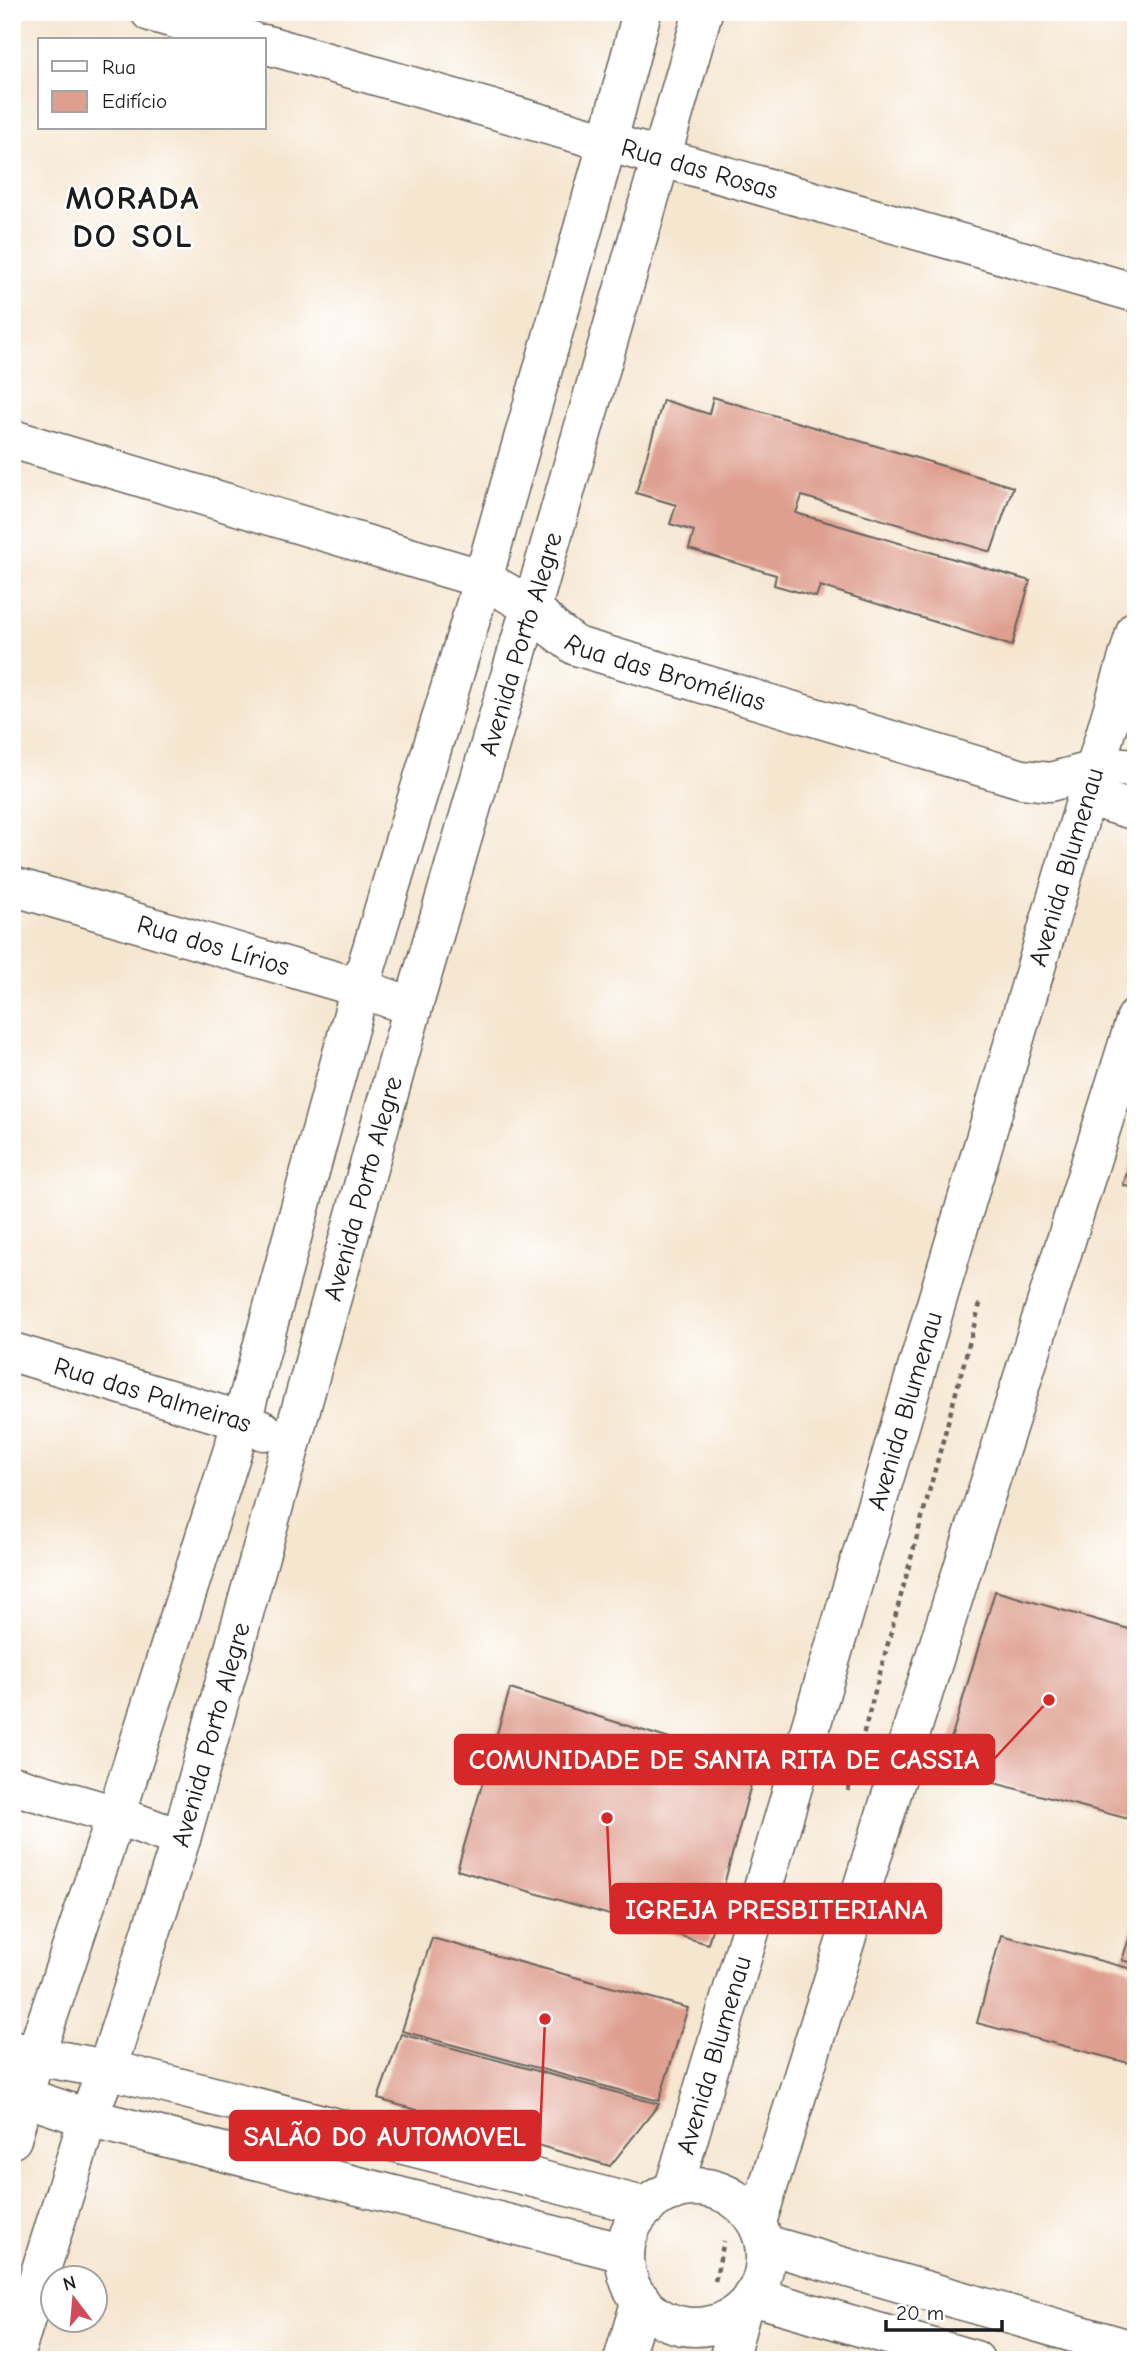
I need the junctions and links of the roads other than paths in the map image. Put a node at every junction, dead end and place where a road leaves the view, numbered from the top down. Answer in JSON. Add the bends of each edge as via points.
{"nodes":[{"id":1,"x":150,"y":12,"type":"edge"},
{"id":2,"x":642,"y":12,"type":"edge"},
{"id":3,"x":703,"y":12,"type":"edge"},
{"id":4,"x":242,"y":38,"type":"edge"},
{"id":5,"x":266,"y":45,"type":"edge"},
{"id":6,"x":608,"y":141,"type":"junction"},
{"id":7,"x":662,"y":159,"type":"junction"},
{"id":8,"x":1136,"y":293,"type":"edge"},
{"id":9,"x":12,"y":439,"type":"edge"},
{"id":10,"x":482,"y":579,"type":"junction"},
{"id":11,"x":532,"y":607,"type":"junction"},
{"id":12,"x":1136,"y":630,"type":"edge"},
{"id":13,"x":1136,"y":768,"type":"edge"},
{"id":14,"x":1091,"y":783,"type":"junction"},
{"id":15,"x":1136,"y":811,"type":"edge"},
{"id":16,"x":12,"y":886,"type":"edge"},
{"id":17,"x":360,"y":988,"type":"junction"},
{"id":18,"x":413,"y":1007,"type":"junction"},
{"id":19,"x":1136,"y":1018,"type":"edge"},
{"id":20,"x":12,"y":1352,"type":"edge"},
{"id":21,"x":242,"y":1421,"type":"junction"},
{"id":22,"x":292,"y":1443,"type":"junction"},
{"id":23,"x":12,"y":1785,"type":"edge"},
{"id":24,"x":116,"y":1815,"type":"junction"},
{"id":25,"x":181,"y":1839,"type":"junction"},
{"id":26,"x":24,"y":2053,"type":"edge"},
{"id":27,"x":107,"y":2069,"type":"junction"},
{"id":28,"x":18,"y":2095,"type":"edge"},
{"id":29,"x":88,"y":2118,"type":"junction"},
{"id":30,"x":12,"y":2139,"type":"edge"},
{"id":31,"x":660,"y":2199,"type":"junction"},
{"id":32,"x":752,"y":2222,"type":"junction"},
{"id":33,"x":625,"y":2253,"type":"junction"},
{"id":34,"x":641,"y":2300,"type":"junction"},
{"id":35,"x":747,"y":2303,"type":"junction"},
{"id":36,"x":1136,"y":2351,"type":"edge"},
{"id":37,"x":13,"y":2360,"type":"edge"},
{"id":38,"x":623,"y":2360,"type":"edge"},
{"id":39,"x":728,"y":2360,"type":"edge"},
{"id":40,"x":975,"y":2360,"type":"edge"}],
"edges":[{"from":1,"to":4,"type":"street"},
{"from":2,"to":6,"type":"street","name":"Avenida Porto Alegre"},
{"from":3,"to":7,"type":"street","name":"Avenida Porto Alegre"},
{"from":5,"to":6,"type":"street","name":"Rua das Rosas"},
{"from":6,"to":7,"type":"street","name":"Rua das Rosas"},
{"from":6,"to":10,"type":"street","name":"Avenida Porto Alegre"},
{"from":7,"to":8,"type":"street","name":"Rua das Rosas"},
{"from":7,"to":11,"type":"street","name":"Avenida Porto Alegre"},
{"from":9,"to":10,"type":"street","name":"Rua das Bromélias"},
{"from":10,"to":11,"type":"street","name":"Rua das Bromélias"},
{"from":10,"to":17,"type":"street","name":"Avenida Porto Alegre"},
{"from":11,"to":14,"type":"street","name":"Rua das Bromélias","via":[[576,646],[1022,779],[1050,782],[1072,778]]},
{"from":11,"to":18,"type":"street","name":"Avenida Porto Alegre"},
{"from":12,"to":14,"type":"street","name":"Avenida Blumenau"},
{"from":13,"to":14,"type":"street","name":"Rua das Bromélias","via":[[1110,766]]},
{"from":14,"to":15,"type":"street"},
{"from":14,"to":31,"type":"street","name":"Avenida Blumenau"},
{"from":16,"to":17,"type":"street","name":"Rua dos Lírios"},
{"from":17,"to":18,"type":"street","name":"Rua dos Lírios"},
{"from":17,"to":21,"type":"street","name":"Avenida Porto Alegre"},
{"from":18,"to":22,"type":"street","name":"Avenida Porto Alegre"},
{"from":19,"to":32,"type":"street"},
{"from":20,"to":21,"type":"street","name":"Rua das Palmeiras"},
{"from":21,"to":22,"type":"street","name":"Rua das Palmeiras"},
{"from":21,"to":24,"type":"street","name":"Avenida Porto Alegre"},
{"from":22,"to":25,"type":"street","name":"Avenida Porto Alegre"},
{"from":23,"to":24,"type":"street"},
{"from":24,"to":25,"type":"street"},
{"from":24,"to":26,"type":"street","name":"Avenida Porto Alegre"},
{"from":25,"to":27,"type":"street","name":"Avenida Porto Alegre"},
{"from":26,"to":27,"type":"street"},
{"from":26,"to":28,"type":"street","name":"Avenida Porto Alegre"},
{"from":27,"to":29,"type":"street","name":"Avenida Porto Alegre"},
{"from":27,"to":31,"type":"street"},
{"from":28,"to":29,"type":"street"},
{"from":28,"to":30,"type":"street","name":"Avenida Porto Alegre"},
{"from":29,"to":33,"type":"street"},
{"from":29,"to":37,"type":"street","name":"Avenida Porto Alegre"},
{"from":31,"to":32,"type":"street","via":[[700,2187],[721,2191]]},
{"from":31,"to":33,"type":"street","via":[[641,2212]]},
{"from":32,"to":35,"type":"street","via":[[765,2268]]},
{"from":32,"to":36,"type":"street"},
{"from":33,"to":34,"type":"street","via":[[627,2275]]},
{"from":34,"to":35,"type":"street","via":[[674,2323],[698,2327],[721,2321]]},
{"from":34,"to":38,"type":"street"},
{"from":35,"to":39,"type":"street"},
{"from":35,"to":40,"type":"street"}]}
